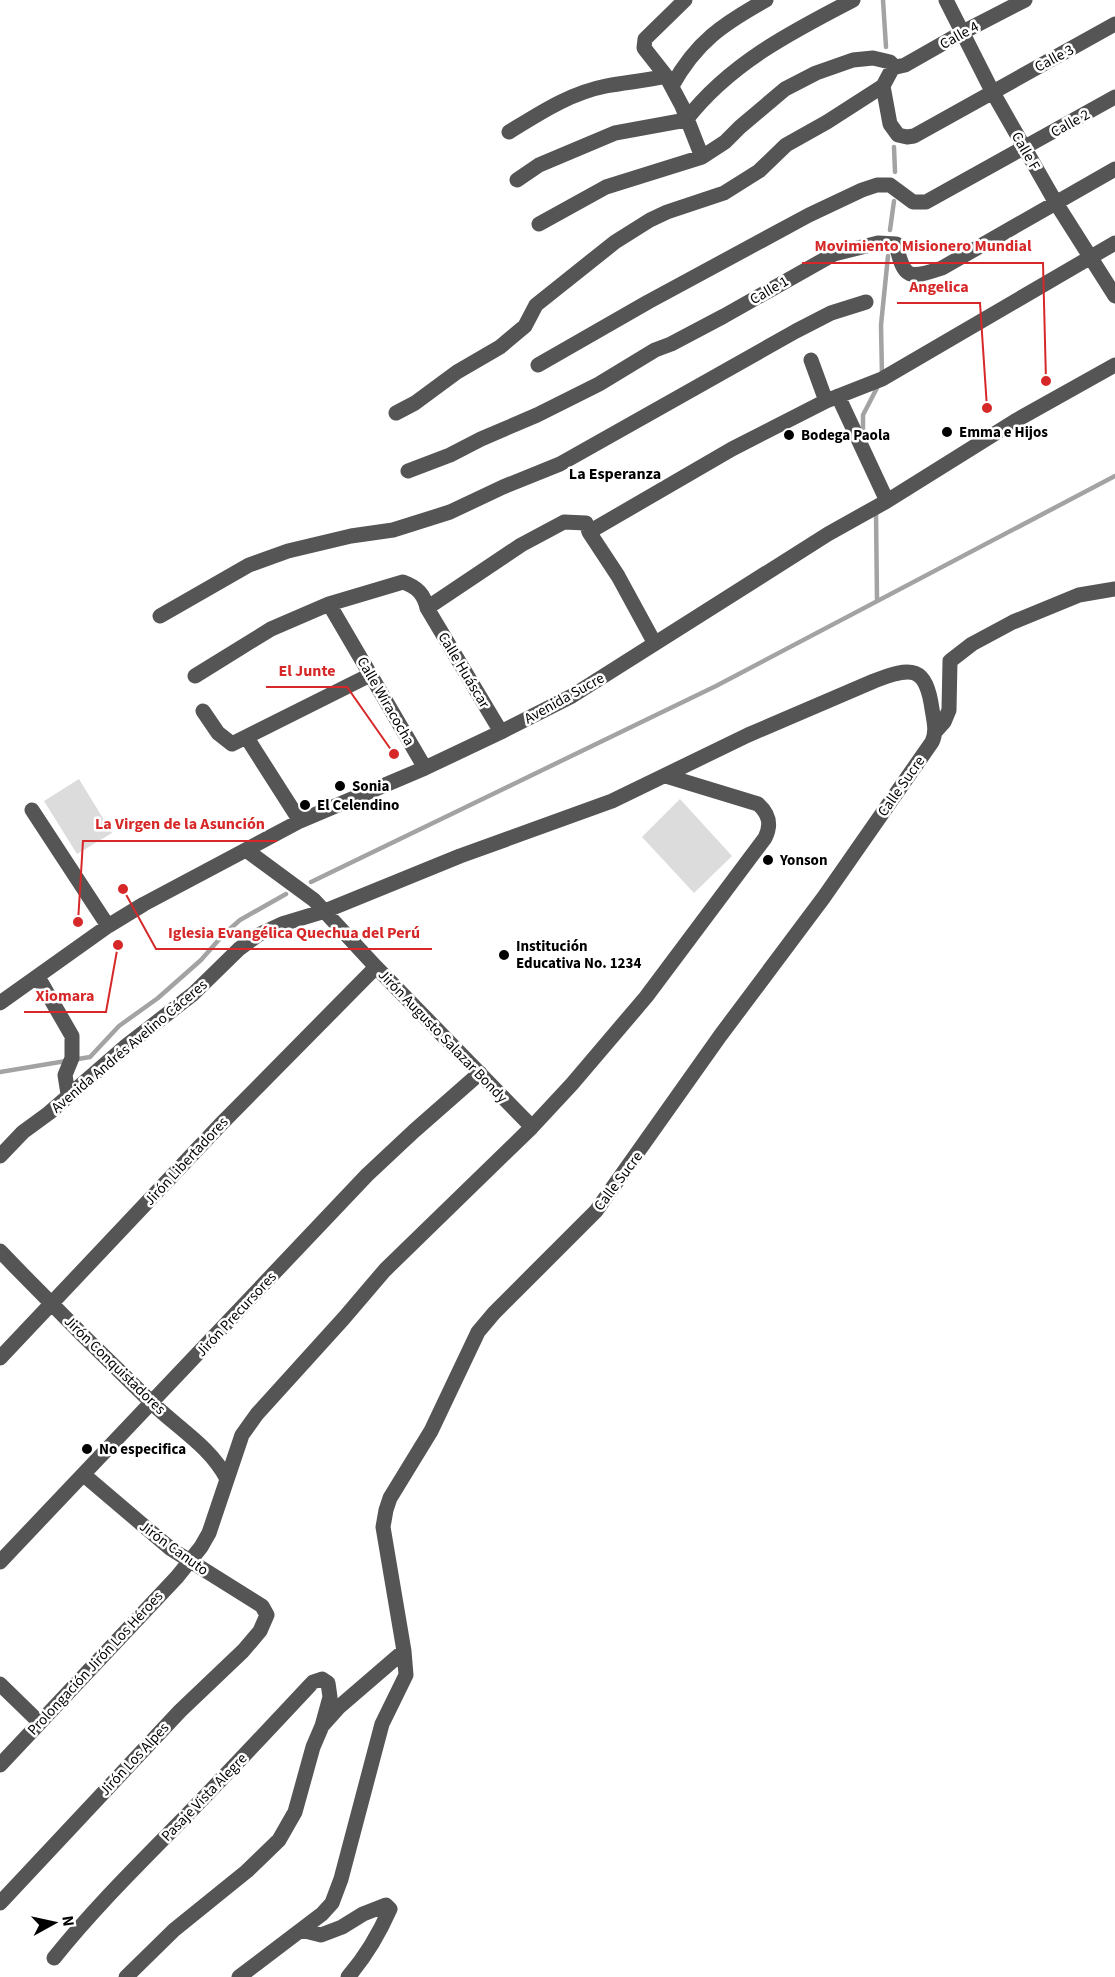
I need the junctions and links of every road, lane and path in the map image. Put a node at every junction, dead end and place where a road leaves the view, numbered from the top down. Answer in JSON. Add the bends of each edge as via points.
{"nodes":[{"id":1,"x":685,"y":0,"type":"edge"},
{"id":2,"x":766,"y":0,"type":"edge"},
{"id":3,"x":853,"y":0,"type":"edge"},
{"id":4,"x":946,"y":0,"type":"edge"},
{"id":5,"x":1025,"y":0,"type":"edge"},
{"id":6,"x":1115,"y":24,"type":"edge"},
{"id":7,"x":963,"y":32,"type":"junction"},
{"id":8,"x":892,"y":68,"type":"junction"},
{"id":9,"x":669,"y":81,"type":"junction"},
{"id":10,"x":883,"y":86,"type":"junction"},
{"id":11,"x":992,"y":91,"type":"junction"},
{"id":12,"x":1115,"y":98,"type":"edge"},
{"id":13,"x":686,"y":120,"type":"junction"},
{"id":14,"x":509,"y":132,"type":"dead end"},
{"id":15,"x":1025,"y":148,"type":"junction"},
{"id":16,"x":702,"y":157,"type":"junction"},
{"id":17,"x":1115,"y":169,"type":"edge"},
{"id":18,"x":517,"y":180,"type":"dead end"},
{"id":19,"x":1056,"y":203,"type":"junction"},
{"id":20,"x":539,"y":224,"type":"dead end"},
{"id":21,"x":1115,"y":243,"type":"edge"},
{"id":22,"x":1091,"y":255,"type":"junction"},
{"id":23,"x":1115,"y":296,"type":"edge"},
{"id":24,"x":866,"y":302,"type":"dead end"},
{"id":25,"x":811,"y":360,"type":"dead end"},
{"id":26,"x":538,"y":365,"type":"dead end"},
{"id":27,"x":1115,"y":365,"type":"edge"},
{"id":28,"x":832,"y":398,"type":"junction"},
{"id":29,"x":396,"y":413,"type":"dead end"},
{"id":30,"x":408,"y":471,"type":"dead end"},
{"id":31,"x":887,"y":501,"type":"junction"},
{"id":32,"x":589,"y":532,"type":"junction"},
{"id":33,"x":1115,"y":589,"type":"edge"},
{"id":34,"x":329,"y":604,"type":"junction"},
{"id":35,"x":428,"y":608,"type":"junction"},
{"id":36,"x":160,"y":616,"type":"dead end"},
{"id":37,"x":654,"y":642,"type":"junction"},
{"id":38,"x":370,"y":675,"type":"junction"},
{"id":39,"x":195,"y":676,"type":"dead end"},
{"id":40,"x":203,"y":711,"type":"dead end"},
{"id":41,"x":501,"y":732,"type":"junction"},
{"id":42,"x":935,"y":732,"type":"junction"},
{"id":43,"x":248,"y":738,"type":"junction"},
{"id":44,"x":425,"y":768,"type":"junction"},
{"id":45,"x":666,"y":776,"type":"junction"},
{"id":46,"x":32,"y":810,"type":"dead end"},
{"id":47,"x":300,"y":821,"type":"junction"},
{"id":48,"x":246,"y":850,"type":"junction"},
{"id":49,"x":325,"y":911,"type":"junction"},
{"id":50,"x":108,"y":926,"type":"junction"},
{"id":51,"x":376,"y":967,"type":"junction"},
{"id":52,"x":38,"y":977,"type":"junction"},
{"id":53,"x":0,"y":1003,"type":"edge"},
{"id":54,"x":480,"y":1073,"type":"junction"},
{"id":55,"x":68,"y":1094,"type":"junction"},
{"id":56,"x":532,"y":1127,"type":"junction"},
{"id":57,"x":0,"y":1156,"type":"edge"},
{"id":58,"x":0,"y":1251,"type":"edge"},
{"id":59,"x":51,"y":1304,"type":"junction"},
{"id":60,"x":0,"y":1358,"type":"edge"},
{"id":61,"x":152,"y":1404,"type":"junction"},
{"id":62,"x":84,"y":1475,"type":"junction"},
{"id":63,"x":227,"y":1479,"type":"junction"},
{"id":64,"x":0,"y":1562,"type":"edge"},
{"id":65,"x":190,"y":1562,"type":"junction"},
{"id":66,"x":267,"y":1615,"type":"joint"},
{"id":67,"x":404,"y":1651,"type":"junction"},
{"id":68,"x":0,"y":1684,"type":"edge"},
{"id":69,"x":39,"y":1722,"type":"junction"},
{"id":70,"x":322,"y":1726,"type":"junction"},
{"id":71,"x":0,"y":1765,"type":"edge"},
{"id":72,"x":0,"y":1903,"type":"edge"},
{"id":73,"x":301,"y":1930,"type":"junction"},
{"id":74,"x":54,"y":1958,"type":"dead end"},
{"id":75,"x":126,"y":1977,"type":"edge"},
{"id":76,"x":239,"y":1977,"type":"edge"},
{"id":77,"x":348,"y":1977,"type":"edge"}],
"edges":[{"from":1,"to":9,"type":"street","via":[[644,43]]},
{"from":2,"to":9,"type":"street","via":[[724,24]]},
{"from":3,"to":13,"type":"street","via":[[753,57],[706,95]]},
{"from":4,"to":7,"type":"street","name":"Calle F"},
{"from":5,"to":7,"type":"street","name":"Calle 4"},
{"from":6,"to":11,"type":"street","name":"Calle 3"},
{"from":7,"to":8,"type":"street","name":"Calle 4","via":[[905,65]]},
{"from":7,"to":11,"type":"street","name":"Calle F"},
{"from":8,"to":10,"type":"street"},
{"from":8,"to":16,"type":"street","via":[[890,62],[873,58],[853,60],[816,73],[785,89]]},
{"from":9,"to":13,"type":"street"},
{"from":9,"to":14,"type":"street","via":[[604,86],[553,104]]},
{"from":10,"to":11,"type":"street","name":"Calle 3","via":[[890,124],[898,135],[907,137],[921,133]]},
{"from":10,"to":29,"type":"street","via":[[786,145],[759,171],[724,193],[667,212],[615,242],[536,305],[525,326],[500,347]]},
{"from":11,"to":15,"type":"street","name":"Calle F"},
{"from":12,"to":15,"type":"street","name":"Calle 2"},
{"from":13,"to":16,"type":"street"},
{"from":13,"to":18,"type":"street","via":[[615,133],[539,165]]},
{"from":15,"to":19,"type":"street","name":"Calle F"},
{"from":15,"to":26,"type":"street","name":"Calle 2","via":[[922,203],[913,202],[890,185],[877,184],[862,190],[658,296]]},
{"from":16,"to":20,"type":"street","via":[[606,187]]},
{"from":17,"to":19,"type":"street","name":"Calle 1"},
{"from":19,"to":22,"type":"street","name":"Calle F"},
{"from":19,"to":30,"type":"street","name":"Calle 1","via":[[942,268],[921,275],[905,272],[896,244],[878,243],[834,254],[599,384]]},
{"from":21,"to":22,"type":"street"},
{"from":22,"to":23,"type":"street","name":"Calle F"},
{"from":22,"to":28,"type":"street","via":[[882,379]]},
{"from":24,"to":36,"type":"street","via":[[831,313],[796,331],[561,464],[450,512],[393,530],[288,551],[259,562]]},
{"from":25,"to":28,"type":"street"},
{"from":27,"to":31,"type":"street","name":"Avenida Sucre","via":[[1015,421]]},
{"from":28,"to":31,"type":"street"},
{"from":28,"to":32,"type":"street","via":[[732,449]]},
{"from":31,"to":37,"type":"street","name":"Avenida Sucre"},
{"from":32,"to":35,"type":"street","via":[[586,523],[564,522],[521,544]]},
{"from":32,"to":37,"type":"street"},
{"from":33,"to":42,"type":"street","name":"Calle Sucre","via":[[1079,595],[1013,622],[950,661],[949,710]]},
{"from":34,"to":35,"type":"street","name":"Calle Huáscar","via":[[403,582],[424,596]]},
{"from":34,"to":38,"type":"street","name":"Calle Wiracocha"},
{"from":34,"to":39,"type":"street","via":[[272,629]]},
{"from":35,"to":41,"type":"street","name":"Calle Huáscar"},
{"from":37,"to":41,"type":"street","name":"Avenida Sucre","via":[[572,696]]},
{"from":38,"to":43,"type":"street"},
{"from":38,"to":44,"type":"street","name":"Calle Wiracocha"},
{"from":40,"to":43,"type":"street","via":[[218,733],[232,744]]},
{"from":41,"to":44,"type":"street","name":"Avenida Sucre"},
{"from":42,"to":45,"type":"street","name":"Avenida Andrés Avelino Cáceres","via":[[924,679],[916,673],[895,674],[768,726]]},
{"from":42,"to":67,"type":"street","name":"Calle Sucre","via":[[932,742],[824,897],[596,1211],[478,1332],[431,1431],[386,1510],[384,1535]]},
{"from":43,"to":47,"type":"street"},
{"from":44,"to":47,"type":"street","name":"Avenida Sucre"},
{"from":45,"to":49,"type":"street","name":"Avenida Andrés Avelino Cáceres","via":[[612,801],[460,856]]},
{"from":45,"to":56,"type":"street","name":"Prolongación Jirón Los Héroes","via":[[758,804],[767,814],[770,828],[646,997]]},
{"from":46,"to":50,"type":"street"},
{"from":47,"to":48,"type":"street","name":"Avenida Sucre"},
{"from":48,"to":49,"type":"street","name":"Jirón Augusto Salazar Bondy"},
{"from":48,"to":50,"type":"street","name":"Avenida Sucre"},
{"from":49,"to":51,"type":"street","name":"Jirón Augusto Salazar Bondy"},
{"from":49,"to":55,"type":"street","name":"Avenida Andrés Avelino Cáceres","via":[[282,924],[249,940],[193,994]]},
{"from":50,"to":52,"type":"street","name":"Avenida Sucre"},
{"from":51,"to":54,"type":"street","name":"Jirón Augusto Salazar Bondy"},
{"from":51,"to":59,"type":"street","name":"Jirón Libertadores"},
{"from":52,"to":53,"type":"street","name":"Avenida Sucre"},
{"from":52,"to":55,"type":"street","via":[[70,1031],[72,1041],[65,1075]]},
{"from":54,"to":56,"type":"street","name":"Jirón Augusto Salazar Bondy"},
{"from":54,"to":61,"type":"street","name":"Jirón Precursores","via":[[367,1175]]},
{"from":55,"to":57,"type":"street","name":"Avenida Andrés Avelino Cáceres"},
{"from":56,"to":63,"type":"street","name":"Prolongación Jirón Los Héroes","via":[[384,1270],[263,1406],[242,1435]]},
{"from":58,"to":59,"type":"street","name":"Jirón Conquistadores"},
{"from":59,"to":60,"type":"street","name":"Jirón Libertadores"},
{"from":59,"to":61,"type":"street","name":"Jirón Conquistadores"},
{"from":61,"to":62,"type":"street","name":"Jirón Precursores"},
{"from":61,"to":63,"type":"street","name":"Jirón Conquistadores","via":[[205,1448]]},
{"from":62,"to":64,"type":"street","name":"Jirón Precursores"},
{"from":62,"to":65,"type":"street","name":"Jirón Canuto"},
{"from":63,"to":65,"type":"street","name":"Prolongación Jirón Los Héroes","via":[[209,1533]]},
{"from":65,"to":66,"type":"street","name":"Jirón Canuto","via":[[262,1606]]},
{"from":65,"to":69,"type":"street","name":"Prolongación Jirón Los Héroes"},
{"from":66,"to":72,"type":"street","name":"Jirón Los Alpes","via":[[249,1645],[180,1711]]},
{"from":67,"to":70,"type":"street"},
{"from":67,"to":73,"type":"street","name":"Calle Sucre","via":[[404,1681],[382,1724],[334,1897],[328,1909]]},
{"from":68,"to":69,"type":"street"},
{"from":69,"to":71,"type":"street","name":"Prolongación Jirón Los Héroes"},
{"from":70,"to":74,"type":"street","name":"Pasaje Vista Alegre","via":[[331,1692],[322,1679],[313,1682],[125,1877]]},
{"from":70,"to":75,"type":"street","via":[[285,1833]]},
{"from":73,"to":76,"type":"street","name":"Calle Sucre"},
{"from":73,"to":77,"type":"street","via":[[321,1935],[386,1905],[390,1909],[367,1954]]}]}
